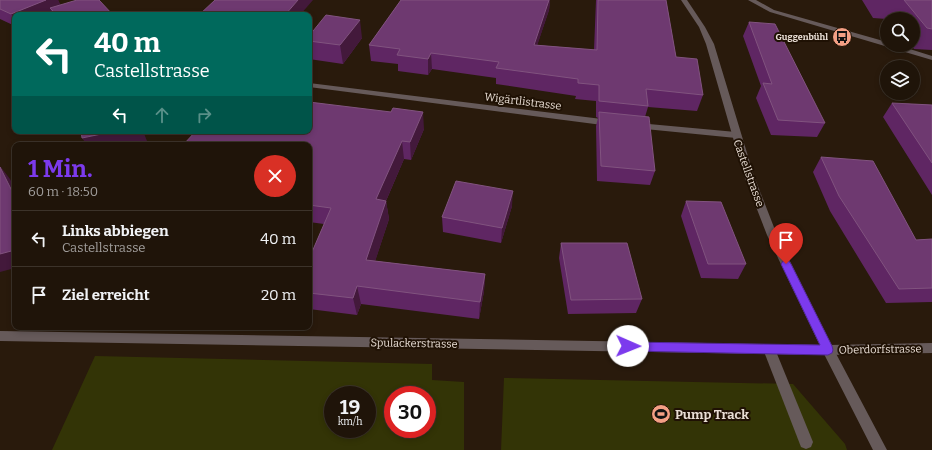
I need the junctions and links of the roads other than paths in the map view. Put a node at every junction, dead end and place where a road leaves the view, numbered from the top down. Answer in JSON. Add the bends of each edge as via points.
{"nodes":[{"id":1,"x":684,"y":0,"type":"edge"},
{"id":2,"x":751,"y":0,"type":"edge"},
{"id":3,"x":880,"y":43,"type":"edge"},
{"id":4,"x":912,"y":52,"type":"edge"},
{"id":5,"x":932,"y":58,"type":"edge"},
{"id":6,"x":312,"y":84,"type":"edge"},
{"id":7,"x":736,"y":135,"type":"junction"},
{"id":8,"x":0,"y":336,"type":"edge"},
{"id":9,"x":932,"y":348,"type":"edge"},
{"id":10,"x":769,"y":349,"type":"junction"},
{"id":11,"x":828,"y":350,"type":"junction"},
{"id":12,"x":806,"y":442,"type":"dead end"},
{"id":13,"x":880,"y":450,"type":"edge"}],
"edges":[{"from":1,"to":7,"type":"street","name":"Castellstrasse","via":[[710,44]]},
{"from":2,"to":3,"type":"street","via":[[772,11]]},
{"from":4,"to":5,"type":"street"},
{"from":6,"to":7,"type":"street","name":"Wigärtlistrasse","via":[[625,125]]},
{"from":7,"to":11,"type":"street","name":"Castellstrasse","via":[[772,235]]},
{"from":8,"to":10,"type":"street","name":"Spulackerstrasse"},
{"from":9,"to":11,"type":"street","name":"Oberdorfstrasse"},
{"from":10,"to":11,"type":"street","name":"Spulackerstrasse"},
{"from":10,"to":12,"type":"street"},
{"from":11,"to":13,"type":"street","name":"Castellstrasse"}]}
